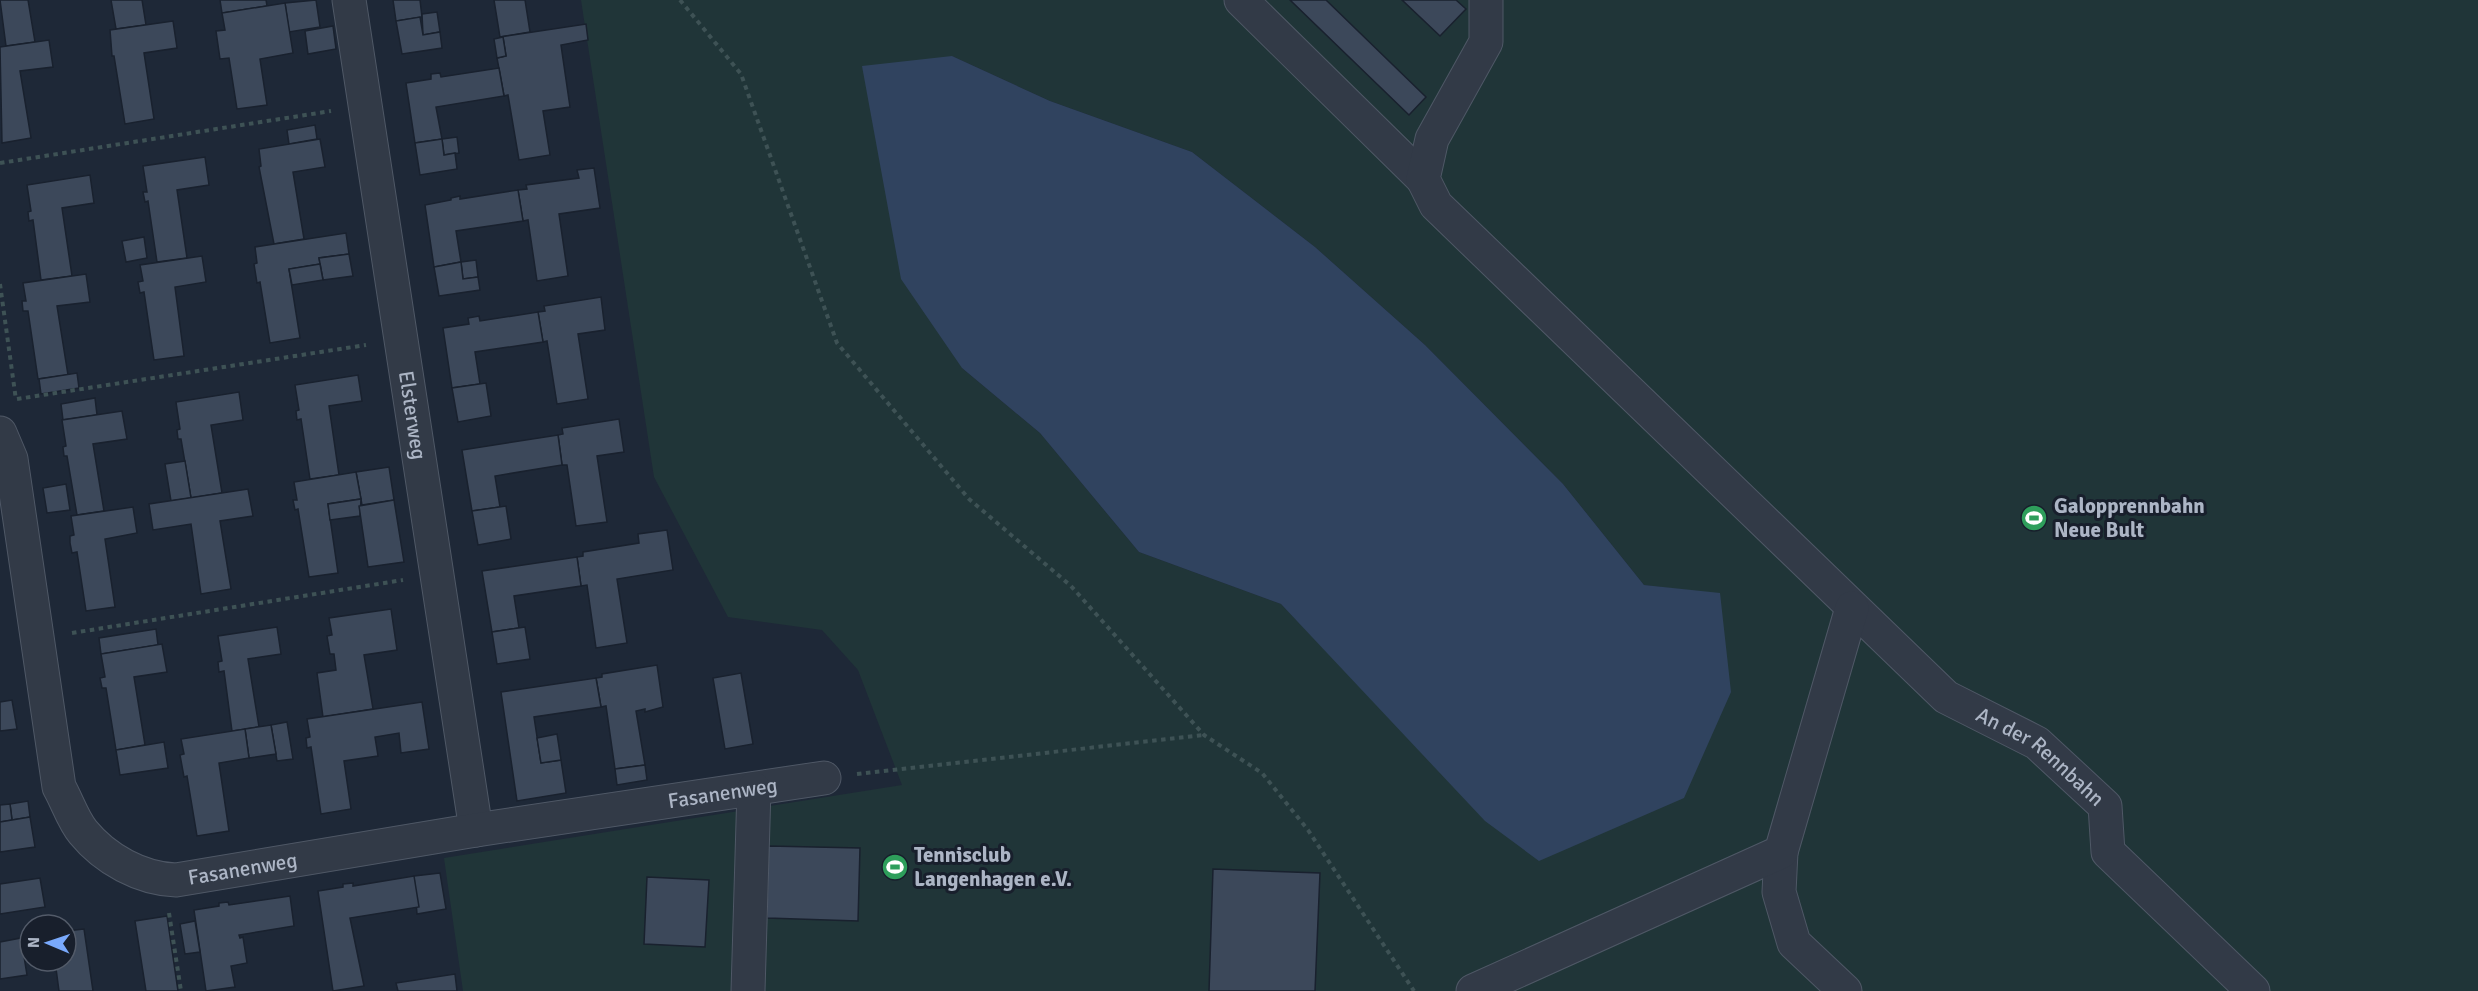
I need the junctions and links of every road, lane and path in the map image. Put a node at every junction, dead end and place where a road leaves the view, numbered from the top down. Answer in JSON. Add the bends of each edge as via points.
{"nodes":[{"id":1,"x":349,"y":0,"type":"edge"},
{"id":2,"x":680,"y":0,"type":"edge"},
{"id":3,"x":1241,"y":0,"type":"edge"},
{"id":4,"x":1486,"y":0,"type":"edge"},
{"id":5,"x":364,"y":106,"type":"junction"},
{"id":6,"x":0,"y":163,"type":"edge"},
{"id":7,"x":1423,"y":179,"type":"junction"},
{"id":8,"x":0,"y":284,"type":"edge"},
{"id":9,"x":400,"y":340,"type":"junction"},
{"id":10,"x":17,"y":399,"type":"junction"},
{"id":11,"x":4,"y":420,"type":"edge"},
{"id":12,"x":438,"y":574,"type":"junction"},
{"id":13,"x":1852,"y":608,"type":"junction"},
{"id":14,"x":36,"y":639,"type":"junction"},
{"id":15,"x":1204,"y":735,"type":"junction"},
{"id":16,"x":824,"y":778,"type":"joint"},
{"id":17,"x":754,"y":789,"type":"junction"},
{"id":18,"x":476,"y":830,"type":"junction"},
{"id":19,"x":1781,"y":852,"type":"junction"},
{"id":20,"x":164,"y":880,"type":"junction"},
{"id":21,"x":181,"y":991,"type":"edge"},
{"id":22,"x":748,"y":991,"type":"edge"},
{"id":23,"x":1414,"y":991,"type":"edge"},
{"id":24,"x":1473,"y":991,"type":"edge"},
{"id":25,"x":1845,"y":991,"type":"edge"},
{"id":26,"x":2253,"y":991,"type":"edge"}],
"edges":[{"from":1,"to":5,"type":"street","name":"Elsterweg"},
{"from":2,"to":15,"type":"path","via":[[741,74],[837,343],[969,500],[1071,586]]},
{"from":3,"to":7,"type":"street","name":"An der Rennbahn"},
{"from":4,"to":7,"type":"street","via":[[1486,42],[1432,139]]},
{"from":5,"to":6,"type":"path"},
{"from":5,"to":9,"type":"street","name":"Elsterweg"},
{"from":7,"to":13,"type":"street","name":"An der Rennbahn","via":[[1436,205]]},
{"from":8,"to":10,"type":"path"},
{"from":9,"to":10,"type":"path"},
{"from":9,"to":12,"type":"street","name":"Elsterweg"},
{"from":10,"to":11,"type":"path"},
{"from":11,"to":14,"type":"street","name":"Fasanenweg"},
{"from":12,"to":14,"type":"path"},
{"from":12,"to":18,"type":"street","name":"Elsterweg"},
{"from":13,"to":19,"type":"street"},
{"from":13,"to":26,"type":"street","name":"An der Rennbahn","via":[[1946,697],[2037,743],[2105,806],[2108,852]]},
{"from":14,"to":20,"type":"street","name":"Fasanenweg","via":[[59,787],[82,832],[116,862]]},
{"from":15,"to":16,"type":"path"},
{"from":15,"to":23,"type":"path","via":[[1262,773],[1308,830]]},
{"from":16,"to":17,"type":"street","name":"Fasanenweg"},
{"from":17,"to":18,"type":"street","name":"Fasanenweg"},
{"from":17,"to":22,"type":"street"},
{"from":18,"to":20,"type":"street","name":"Fasanenweg"},
{"from":19,"to":24,"type":"street"},
{"from":19,"to":25,"type":"street","via":[[1779,892],[1794,942]]},
{"from":20,"to":21,"type":"path"}]}
